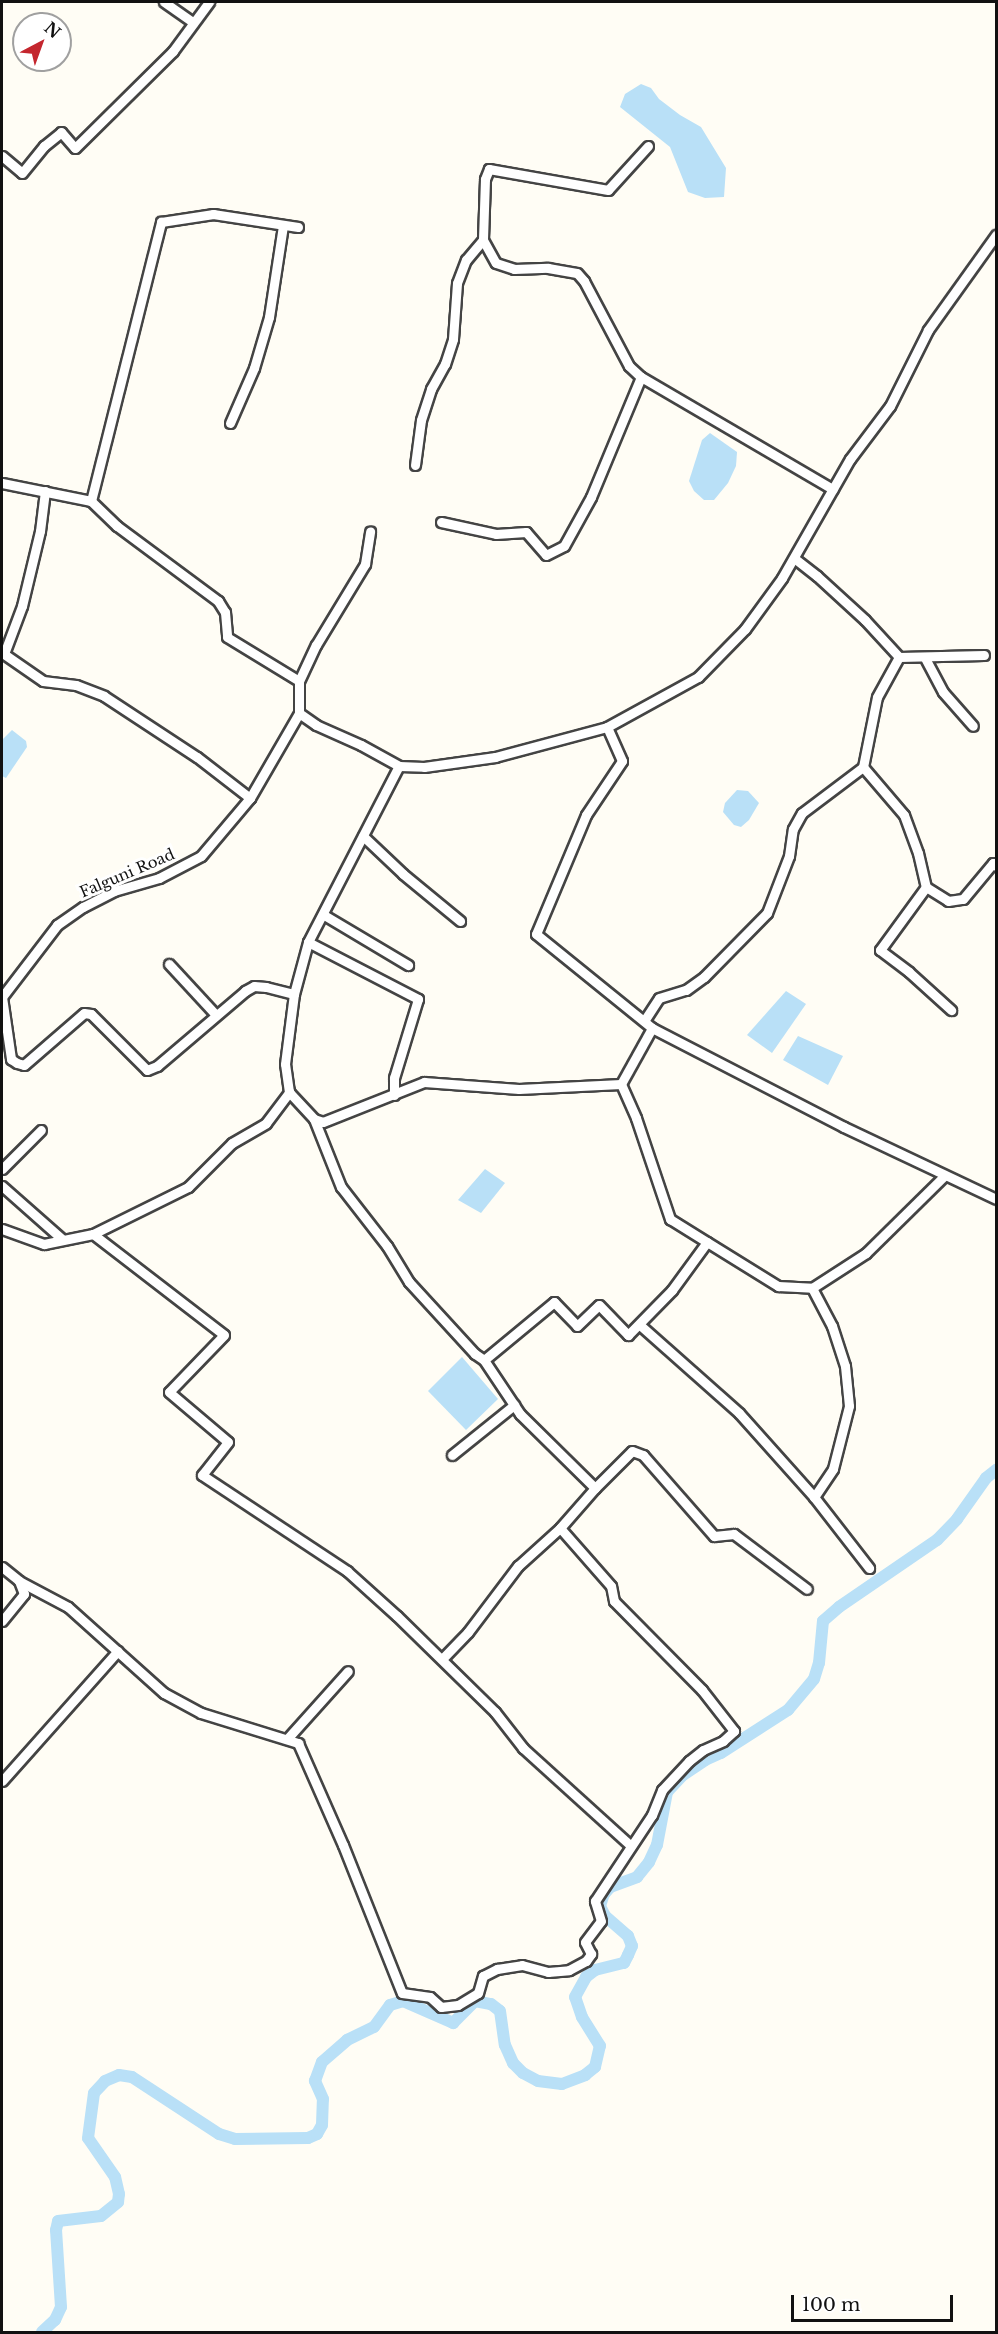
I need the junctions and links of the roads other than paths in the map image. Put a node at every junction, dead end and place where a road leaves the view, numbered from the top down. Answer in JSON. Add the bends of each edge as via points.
{"nodes":[{"id":1,"x":164,"y":2,"type":"edge"},
{"id":2,"x":208,"y":2,"type":"edge"},
{"id":3,"x":194,"y":22,"type":"junction"},
{"id":4,"x":648,"y":146,"type":"dead end"},
{"id":5,"x":2,"y":156,"type":"edge"},
{"id":6,"x":283,"y":225,"type":"junction"},
{"id":7,"x":297,"y":227,"type":"dead end"},
{"id":8,"x":996,"y":235,"type":"edge"},
{"id":9,"x":483,"y":240,"type":"junction"},
{"id":10,"x":641,"y":377,"type":"junction"},
{"id":11,"x":230,"y":423,"type":"dead end"},
{"id":12,"x":416,"y":465,"type":"dead end"},
{"id":13,"x":2,"y":483,"type":"edge"},
{"id":14,"x":833,"y":489,"type":"junction"},
{"id":15,"x":45,"y":491,"type":"junction"},
{"id":16,"x":91,"y":501,"type":"junction"},
{"id":17,"x":441,"y":522,"type":"dead end"},
{"id":18,"x":370,"y":531,"type":"dead end"},
{"id":19,"x":794,"y":558,"type":"junction"},
{"id":20,"x":984,"y":655,"type":"dead end"},
{"id":21,"x":899,"y":657,"type":"junction"},
{"id":22,"x":925,"y":658,"type":"junction"},
{"id":23,"x":299,"y":681,"type":"junction"},
{"id":24,"x":299,"y":713,"type":"junction"},
{"id":25,"x":973,"y":726,"type":"dead end"},
{"id":26,"x":607,"y":728,"type":"junction"},
{"id":27,"x":399,"y":766,"type":"junction"},
{"id":28,"x":863,"y":767,"type":"junction"},
{"id":29,"x":250,"y":798,"type":"junction"},
{"id":30,"x":363,"y":836,"type":"junction"},
{"id":31,"x":995,"y":862,"type":"edge"},
{"id":32,"x":926,"y":887,"type":"junction"},
{"id":33,"x":324,"y":915,"type":"junction"},
{"id":34,"x":460,"y":921,"type":"dead end"},
{"id":35,"x":308,"y":942,"type":"junction"},
{"id":36,"x":169,"y":964,"type":"dead end"},
{"id":37,"x":408,"y":965,"type":"dead end"},
{"id":38,"x":294,"y":994,"type":"junction"},
{"id":39,"x":2,"y":997,"type":"edge"},
{"id":40,"x":951,"y":1010,"type":"dead end"},
{"id":41,"x":216,"y":1015,"type":"junction"},
{"id":42,"x":647,"y":1024,"type":"junction"},
{"id":43,"x":621,"y":1084,"type":"junction"},
{"id":44,"x":289,"y":1092,"type":"junction"},
{"id":45,"x":394,"y":1095,"type":"junction"},
{"id":46,"x":314,"y":1119,"type":"junction"},
{"id":47,"x":40,"y":1130,"type":"dead end"},
{"id":48,"x":2,"y":1169,"type":"edge"},
{"id":49,"x":944,"y":1176,"type":"junction"},
{"id":50,"x":2,"y":1186,"type":"edge"},
{"id":51,"x":996,"y":1199,"type":"edge"},
{"id":52,"x":2,"y":1229,"type":"edge"},
{"id":53,"x":93,"y":1234,"type":"junction"},
{"id":54,"x":63,"y":1240,"type":"junction"},
{"id":55,"x":707,"y":1242,"type":"junction"},
{"id":56,"x":812,"y":1288,"type":"junction"},
{"id":57,"x":640,"y":1325,"type":"junction"},
{"id":58,"x":484,"y":1360,"type":"junction"},
{"id":59,"x":514,"y":1405,"type":"junction"},
{"id":60,"x":452,"y":1455,"type":"dead end"},
{"id":61,"x":595,"y":1488,"type":"junction"},
{"id":62,"x":814,"y":1497,"type":"junction"},
{"id":63,"x":560,"y":1528,"type":"junction"},
{"id":64,"x":2,"y":1567,"type":"edge"},
{"id":65,"x":869,"y":1568,"type":"dead end"},
{"id":66,"x":19,"y":1581,"type":"junction"},
{"id":67,"x":807,"y":1589,"type":"dead end"},
{"id":68,"x":2,"y":1621,"type":"edge"},
{"id":69,"x":118,"y":1651,"type":"junction"},
{"id":70,"x":442,"y":1659,"type":"junction"},
{"id":71,"x":348,"y":1671,"type":"dead end"},
{"id":72,"x":287,"y":1739,"type":"junction"},
{"id":73,"x":2,"y":1781,"type":"edge"},
{"id":74,"x":630,"y":1845,"type":"junction"}],
"edges":[{"from":1,"to":3,"type":"street"},
{"from":2,"to":3,"type":"street"},
{"from":3,"to":5,"type":"street","via":[[173,51],[75,148],[61,132],[22,173]]},
{"from":4,"to":9,"type":"street","via":[[608,190],[489,169],[485,179]]},
{"from":6,"to":7,"type":"street"},
{"from":6,"to":11,"type":"street","via":[[269,317],[254,368]]},
{"from":6,"to":16,"type":"street","via":[[213,214],[161,222]]},
{"from":8,"to":14,"type":"street","via":[[928,330],[890,406]]},
{"from":9,"to":10,"type":"street","via":[[496,263],[514,269],[548,268],[576,273],[629,366]]},
{"from":9,"to":12,"type":"street","via":[[466,260],[457,283],[453,339],[445,364],[430,389],[421,420]]},
{"from":10,"to":14,"type":"street"},
{"from":10,"to":17,"type":"street","via":[[591,497],[564,546],[546,555],[526,532],[496,534]]},
{"from":13,"to":15,"type":"street"},
{"from":14,"to":19,"type":"street"},
{"from":15,"to":16,"type":"street"},
{"from":15,"to":29,"type":"street","via":[[22,606],[4,654],[43,681],[76,685],[104,696],[197,757]]},
{"from":16,"to":23,"type":"street","via":[[117,526],[218,601],[225,612],[226,637]]},
{"from":18,"to":23,"type":"street","via":[[365,564]]},
{"from":19,"to":21,"type":"street","via":[[857,613]]},
{"from":19,"to":26,"type":"street","via":[[745,629],[698,677]]},
{"from":20,"to":22,"type":"street"},
{"from":21,"to":22,"type":"street"},
{"from":21,"to":28,"type":"street","via":[[876,697]]},
{"from":22,"to":25,"type":"street","via":[[943,692]]},
{"from":23,"to":24,"type":"street"},
{"from":24,"to":27,"type":"street"},
{"from":24,"to":29,"type":"street","name":"Falguni Road"},
{"from":26,"to":27,"type":"street","via":[[495,757],[424,767]]},
{"from":26,"to":42,"type":"street","via":[[622,761],[586,815],[536,934]]},
{"from":27,"to":30,"type":"street"},
{"from":28,"to":32,"type":"street","via":[[904,815]]},
{"from":28,"to":42,"type":"street","via":[[802,813],[793,829],[789,856],[767,913],[704,977],[686,990],[659,998]]},
{"from":29,"to":39,"type":"street","name":"Falguni Road","via":[[201,856],[159,878],[114,891],[57,925]]},
{"from":30,"to":33,"type":"street"},
{"from":30,"to":34,"type":"street"},
{"from":31,"to":32,"type":"street","via":[[963,899],[948,901]]},
{"from":32,"to":40,"type":"street","via":[[880,950]]},
{"from":33,"to":35,"type":"street"},
{"from":33,"to":37,"type":"street"},
{"from":35,"to":38,"type":"street"},
{"from":35,"to":45,"type":"street","via":[[418,999],[394,1078]]},
{"from":36,"to":41,"type":"street"},
{"from":38,"to":41,"type":"street","via":[[254,986]]},
{"from":38,"to":44,"type":"street","via":[[285,1064]]},
{"from":39,"to":41,"type":"street","via":[[11,1059],[24,1065],[84,1013],[91,1014],[147,1070],[157,1066]]},
{"from":42,"to":43,"type":"street"},
{"from":42,"to":49,"type":"street"},
{"from":43,"to":45,"type":"street","via":[[519,1089],[424,1082]]},
{"from":43,"to":55,"type":"street","via":[[670,1219]]},
{"from":44,"to":46,"type":"street"},
{"from":44,"to":53,"type":"street","via":[[266,1123],[232,1143],[188,1187]]},
{"from":45,"to":46,"type":"street","via":[[333,1121]]},
{"from":46,"to":58,"type":"street","via":[[341,1188],[387,1246],[409,1282]]},
{"from":47,"to":48,"type":"street"},
{"from":49,"to":51,"type":"street"},
{"from":49,"to":56,"type":"street","via":[[866,1253]]},
{"from":50,"to":54,"type":"street"},
{"from":52,"to":54,"type":"street","via":[[44,1244]]},
{"from":53,"to":54,"type":"street"},
{"from":53,"to":70,"type":"street","via":[[224,1335],[169,1392],[228,1442],[202,1475],[347,1571]]},
{"from":55,"to":56,"type":"street","via":[[778,1286]]},
{"from":55,"to":57,"type":"street"},
{"from":56,"to":62,"type":"street","via":[[832,1326],[845,1366],[849,1406],[833,1469]]},
{"from":57,"to":58,"type":"street","via":[[628,1335],[599,1305],[577,1326],[554,1302]]},
{"from":57,"to":62,"type":"street","via":[[739,1413]]},
{"from":58,"to":59,"type":"street"},
{"from":59,"to":60,"type":"street"},
{"from":59,"to":61,"type":"street"},
{"from":61,"to":63,"type":"street"},
{"from":61,"to":67,"type":"street","via":[[632,1451],[643,1455],[714,1536],[735,1534]]},
{"from":62,"to":65,"type":"street"},
{"from":63,"to":70,"type":"street","via":[[518,1566],[468,1632]]},
{"from":63,"to":74,"type":"street","via":[[611,1586],[614,1601],[702,1690],[734,1731],[703,1750],[672,1778]]},
{"from":64,"to":66,"type":"street"},
{"from":66,"to":68,"type":"street","via":[[24,1594]]},
{"from":66,"to":69,"type":"street","via":[[68,1607]]},
{"from":69,"to":72,"type":"street","via":[[164,1693],[201,1713]]},
{"from":69,"to":73,"type":"street"},
{"from":70,"to":74,"type":"street","via":[[495,1712],[523,1748]]},
{"from":71,"to":72,"type":"street"},
{"from":72,"to":74,"type":"street","via":[[298,1743],[303,1754],[402,1993],[430,1997],[441,2007],[458,2005],[478,1993],[483,1976],[497,1969],[522,1965],[548,1972],[569,1970],[586,1961],[591,1954],[585,1942],[601,1921],[595,1901]]}]}
